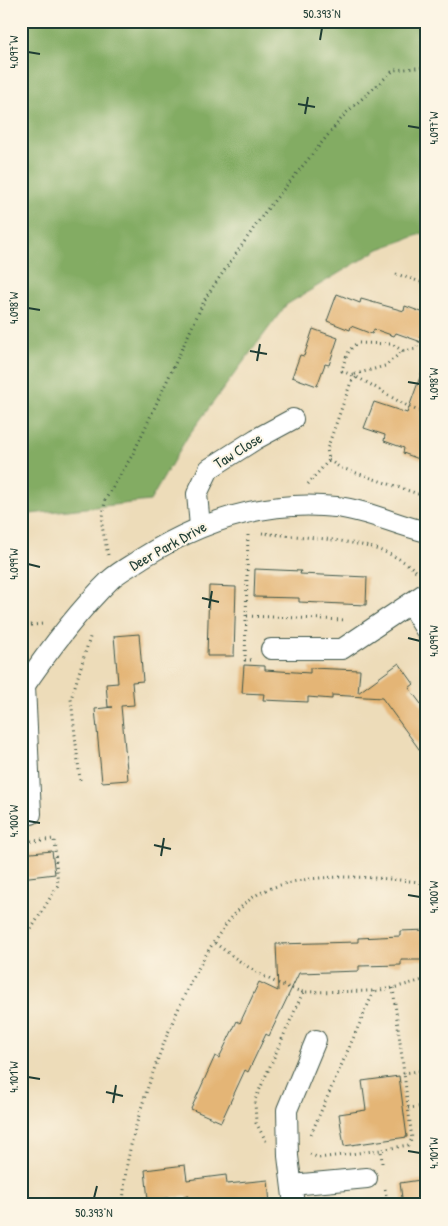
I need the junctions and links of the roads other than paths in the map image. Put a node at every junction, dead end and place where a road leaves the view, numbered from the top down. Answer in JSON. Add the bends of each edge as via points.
{"nodes":[{"id":1,"x":293,"y":419,"type":"dead end"},
{"id":2,"x":200,"y":526,"type":"junction"},
{"id":3,"x":427,"y":532,"type":"edge"},
{"id":4,"x":424,"y":585,"type":"edge"},
{"id":5,"x":410,"y":604,"type":"junction"},
{"id":6,"x":427,"y":632,"type":"edge"},
{"id":7,"x":271,"y":649,"type":"dead end"},
{"id":8,"x":23,"y":689,"type":"edge"},
{"id":9,"x":31,"y":814,"type":"dead end"},
{"id":10,"x":316,"y":1040,"type":"dead end"},
{"id":11,"x":378,"y":1175,"type":"road end"},
{"id":12,"x":292,"y":1185,"type":"junction"},
{"id":13,"x":294,"y":1205,"type":"edge"}],
"edges":[{"from":1,"to":2,"type":"street","name":"Taw Close","via":[[256,438],[209,469],[197,494]]},
{"from":2,"to":3,"type":"street","name":"Deer Park Drive","via":[[253,511],[281,507],[337,507]]},
{"from":2,"to":8,"type":"street","name":"Deer Park Drive","via":[[112,578],[71,621]]},
{"from":4,"to":5,"type":"street"},
{"from":5,"to":6,"type":"street"},
{"from":5,"to":7,"type":"street","via":[[342,649]]},
{"from":8,"to":9,"type":"street"},
{"from":10,"to":12,"type":"street","via":[[287,1110],[296,1154]]},
{"from":11,"to":12,"type":"street"},
{"from":12,"to":13,"type":"street"}]}
